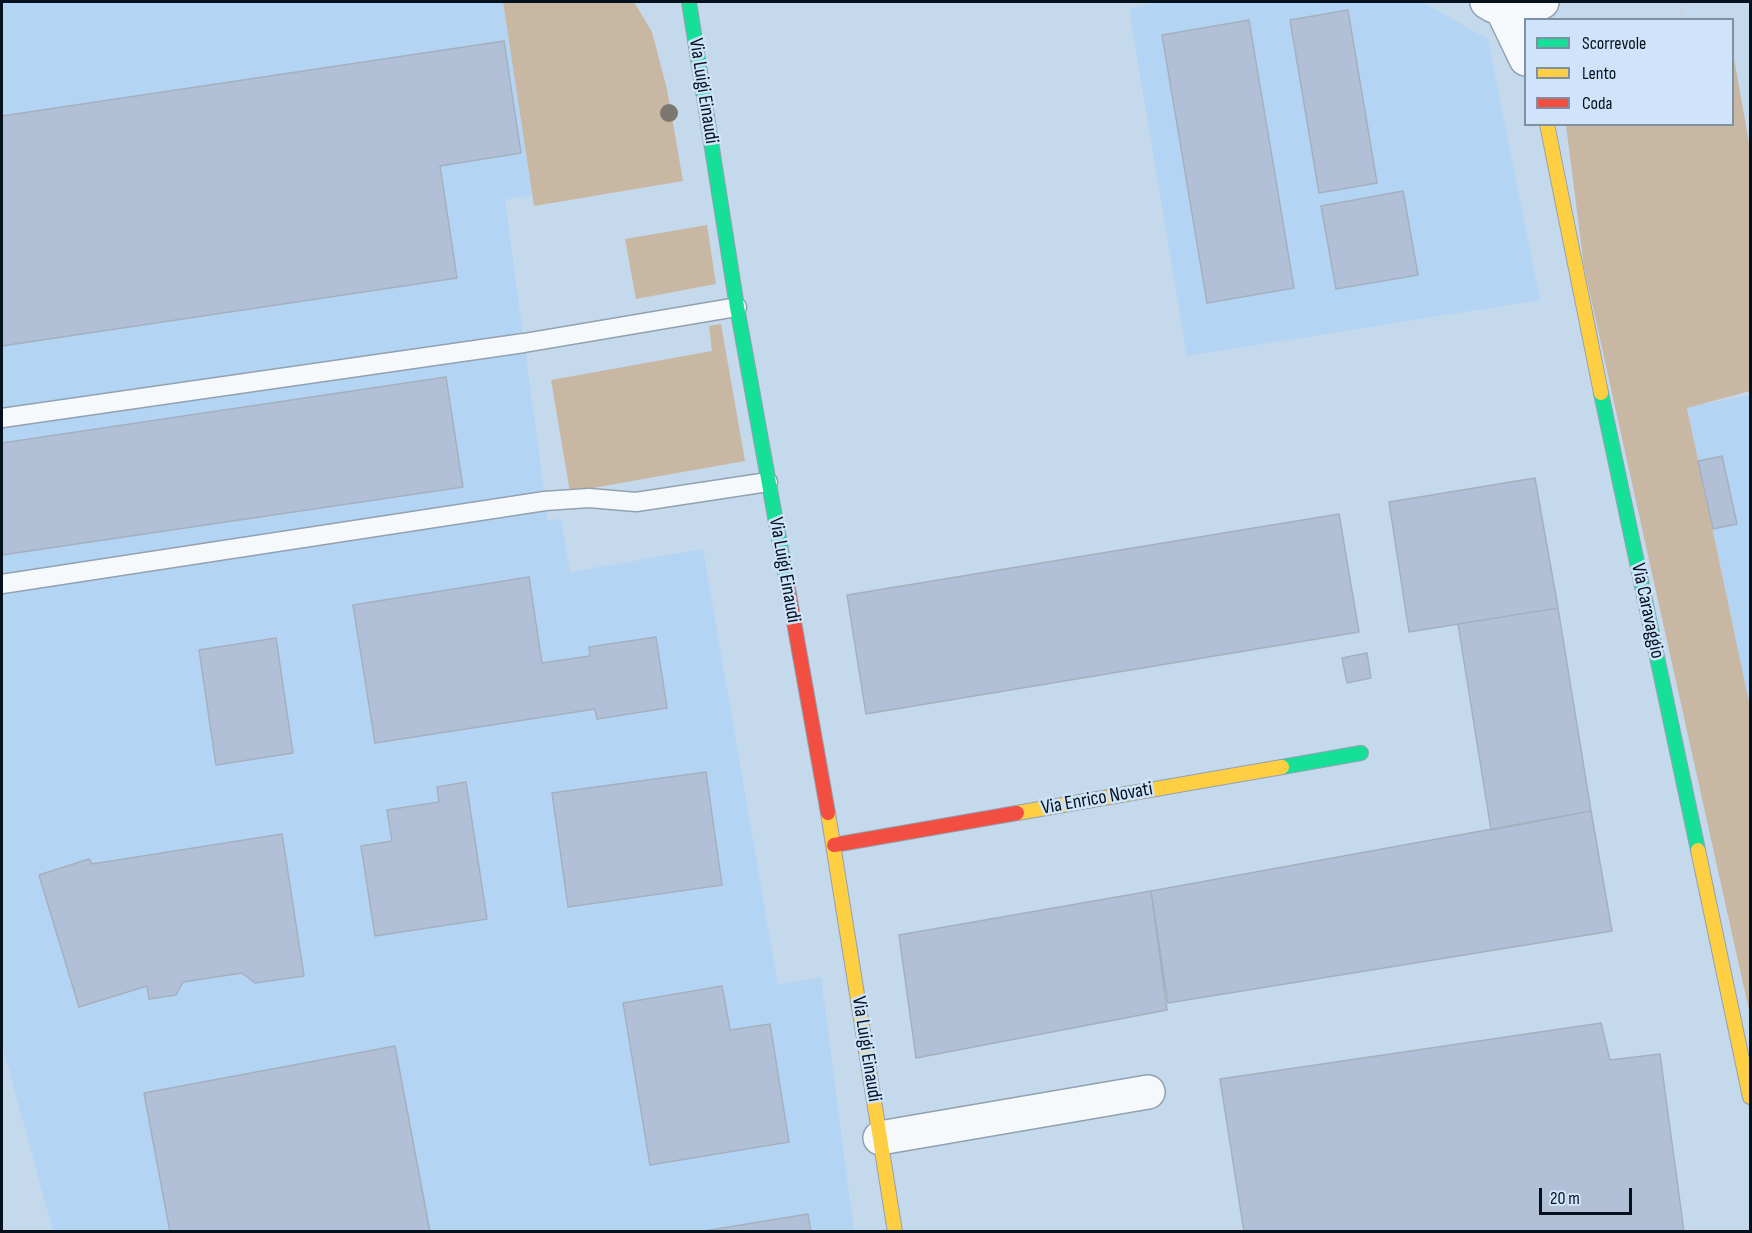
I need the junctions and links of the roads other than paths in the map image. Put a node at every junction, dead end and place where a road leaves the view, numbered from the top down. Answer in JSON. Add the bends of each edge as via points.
{"nodes":[{"id":1,"x":689,"y":2,"type":"edge"},
{"id":2,"x":1542,"y":2,"type":"edge"},
{"id":3,"x":1550,"y":2,"type":"edge"},
{"id":4,"x":1494,"y":5,"type":"edge"},
{"id":5,"x":1548,"y":18,"type":"edge"},
{"id":6,"x":1524,"y":56,"type":"edge"},
{"id":7,"x":1547,"y":126,"type":"edge"},
{"id":8,"x":736,"y":307,"type":"junction"},
{"id":9,"x":2,"y":417,"type":"edge"},
{"id":10,"x":768,"y":482,"type":"junction"},
{"id":11,"x":2,"y":584,"type":"edge"},
{"id":12,"x":1361,"y":753,"type":"dead end"},
{"id":13,"x":834,"y":845,"type":"junction"},
{"id":14,"x":1148,"y":1092,"type":"dead end"},
{"id":15,"x":1750,"y":1097,"type":"edge"},
{"id":16,"x":880,"y":1138,"type":"junction"},
{"id":17,"x":895,"y":1232,"type":"edge"}],
"edges":[{"from":1,"to":8,"type":"street","name":"Via Luigi Einaudi"},
{"from":2,"to":4,"type":"street","via":[[1515,11]]},
{"from":3,"to":5,"type":"street"},
{"from":4,"to":6,"type":"street"},
{"from":7,"to":15,"type":"street","name":"Via Caravaggio"},
{"from":8,"to":9,"type":"lane","via":[[512,345]]},
{"from":8,"to":10,"type":"street","name":"Via Luigi Einaudi"},
{"from":10,"to":11,"type":"lane","via":[[636,501],[545,501]]},
{"from":10,"to":13,"type":"street","name":"Via Luigi Einaudi"},
{"from":12,"to":13,"type":"street","name":"Via Enrico Novati"},
{"from":13,"to":16,"type":"street","name":"Via Luigi Einaudi"},
{"from":14,"to":16,"type":"street"},
{"from":16,"to":17,"type":"street","name":"Via Luigi Einaudi"}]}
